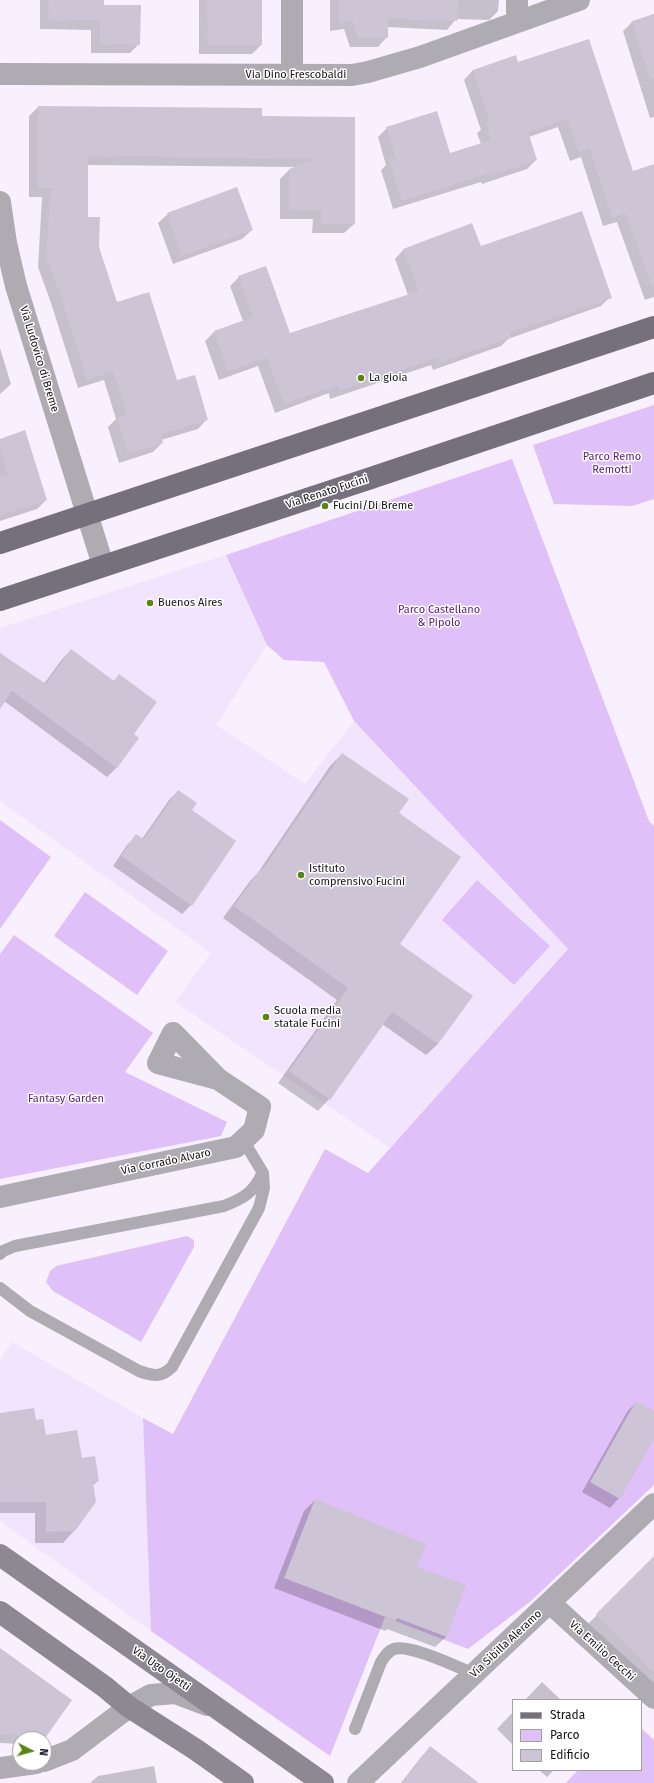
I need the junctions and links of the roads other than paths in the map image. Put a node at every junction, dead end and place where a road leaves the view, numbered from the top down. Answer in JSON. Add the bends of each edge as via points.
{"nodes":[{"id":1,"x":292,"y":0,"type":"edge"},
{"id":2,"x":517,"y":0,"type":"edge"},
{"id":3,"x":579,"y":0,"type":"edge"},
{"id":4,"x":517,"y":21,"type":"junction"},
{"id":5,"x":0,"y":74,"type":"edge"},
{"id":6,"x":292,"y":75,"type":"junction"},
{"id":7,"x":0,"y":202,"type":"edge"},
{"id":8,"x":654,"y":327,"type":"edge"},
{"id":9,"x":654,"y":383,"type":"edge"},
{"id":10,"x":88,"y":514,"type":"junction"},
{"id":11,"x":0,"y":543,"type":"edge"},
{"id":12,"x":103,"y":565,"type":"junction"},
{"id":13,"x":0,"y":600,"type":"edge"},
{"id":14,"x":218,"y":1079,"type":"dead end"},
{"id":15,"x":243,"y":1140,"type":"junction"},
{"id":16,"x":263,"y":1173,"type":"junction"},
{"id":17,"x":0,"y":1197,"type":"edge"},
{"id":18,"x":0,"y":1254,"type":"edge"},
{"id":19,"x":0,"y":1288,"type":"edge"},
{"id":20,"x":654,"y":1504,"type":"edge"},
{"id":21,"x":0,"y":1555,"type":"edge"},
{"id":22,"x":550,"y":1603,"type":"junction"},
{"id":23,"x":0,"y":1612,"type":"edge"},
{"id":24,"x":474,"y":1674,"type":"junction"},
{"id":25,"x":654,"y":1698,"type":"edge"},
{"id":26,"x":129,"y":1707,"type":"junction"},
{"id":27,"x":219,"y":1710,"type":"junction"},
{"id":28,"x":355,"y":1729,"type":"dead end"},
{"id":29,"x":52,"y":1758,"type":"edge"},
{"id":30,"x":12,"y":1766,"type":"edge"},
{"id":31,"x":0,"y":1768,"type":"edge"},
{"id":32,"x":243,"y":1783,"type":"edge"},
{"id":33,"x":323,"y":1783,"type":"edge"},
{"id":34,"x":358,"y":1783,"type":"edge"}],
"edges":[{"from":1,"to":6,"type":"street"},
{"from":2,"to":4,"type":"street"},
{"from":3,"to":4,"type":"street","name":"Via Dino Frescobaldi"},
{"from":4,"to":6,"type":"street","name":"Via Dino Frescobaldi","via":[[420,57],[368,72],[352,75]]},
{"from":5,"to":6,"type":"street","name":"Via Dino Frescobaldi"},
{"from":7,"to":10,"type":"street","name":"Via Ludovico di Breme","via":[[16,286]]},
{"from":8,"to":10,"type":"main road"},
{"from":9,"to":12,"type":"main road","name":"Via Renato Fucini"},
{"from":10,"to":11,"type":"main road"},
{"from":10,"to":12,"type":"street","name":"Via Ludovico di Breme"},
{"from":12,"to":13,"type":"main road","name":"Via Renato Fucini"},
{"from":14,"to":15,"type":"street","name":"Via Corrado Alvaro","via":[[260,1107],[254,1130]]},
{"from":15,"to":16,"type":"lane"},
{"from":15,"to":17,"type":"street","name":"Via Corrado Alvaro","via":[[236,1148]]},
{"from":16,"to":18,"type":"lane","via":[[250,1193],[224,1206],[15,1246]]},
{"from":16,"to":19,"type":"lane","via":[[264,1188],[260,1208],[172,1367],[165,1374],[153,1376],[139,1372],[30,1311]]},
{"from":20,"to":22,"type":"street","name":"Via Sibilla Aleramo"},
{"from":21,"to":27,"type":"main road","name":"Via Ugo Ojetti"},
{"from":22,"to":24,"type":"street","name":"Via Sibilla Aleramo"},
{"from":22,"to":25,"type":"street","name":"Via Emilio Cecchi"},
{"from":23,"to":26,"type":"main road","via":[[106,1687]]},
{"from":24,"to":28,"type":"lane","via":[[420,1652],[395,1648],[387,1653],[381,1662]]},
{"from":24,"to":34,"type":"street","name":"Via Sibilla Aleramo"},
{"from":26,"to":27,"type":"street","via":[[151,1695],[175,1693]]},
{"from":26,"to":29,"type":"street","via":[[72,1750]]},
{"from":26,"to":32,"type":"main road","via":[[196,1749]]},
{"from":27,"to":33,"type":"main road","name":"Via Ugo Ojetti"},
{"from":30,"to":31,"type":"street"}]}
